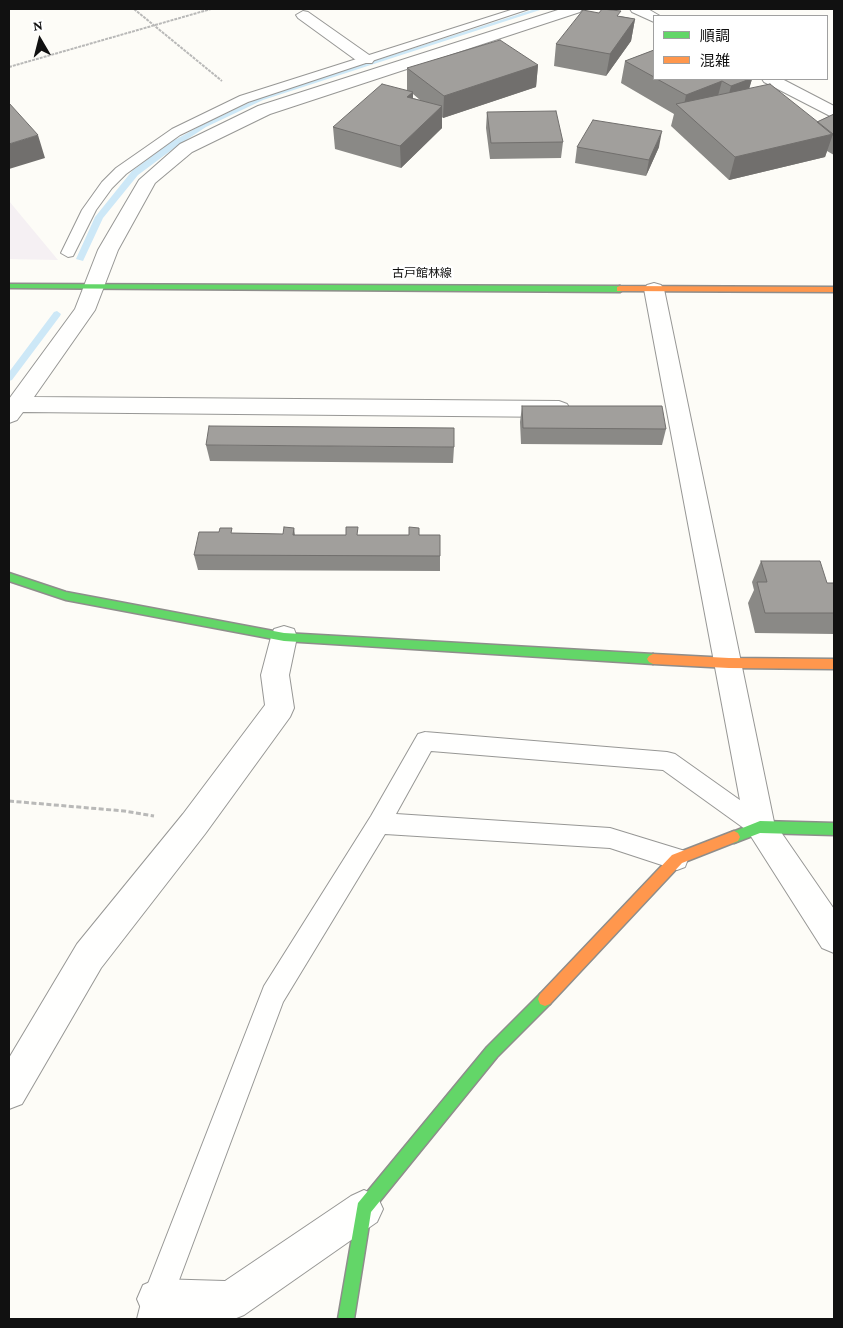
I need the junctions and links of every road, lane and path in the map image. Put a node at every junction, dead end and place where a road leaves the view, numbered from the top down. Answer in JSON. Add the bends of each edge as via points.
{"nodes":[{"id":1,"x":134,"y":9,"type":"edge"},
{"id":2,"x":211,"y":9,"type":"edge"},
{"id":3,"x":524,"y":9,"type":"edge"},
{"id":4,"x":575,"y":9,"type":"edge"},
{"id":5,"x":638,"y":9,"type":"edge"},
{"id":6,"x":303,"y":15,"type":"dead end"},
{"id":7,"x":653,"y":17,"type":"edge"},
{"id":8,"x":153,"y":26,"type":"junction"},
{"id":9,"x":366,"y":60,"type":"junction"},
{"id":10,"x":9,"y":67,"type":"edge"},
{"id":11,"x":772,"y":80,"type":"edge"},
{"id":12,"x":244,"y":99,"type":"junction"},
{"id":13,"x":834,"y":113,"type":"edge"},
{"id":14,"x":68,"y":254,"type":"dead end"},
{"id":15,"x":96,"y":285,"type":"junction"},
{"id":16,"x":9,"y":286,"type":"edge"},
{"id":17,"x":654,"y":289,"type":"junction"},
{"id":18,"x":834,"y":290,"type":"edge"},
{"id":19,"x":580,"y":409,"type":"edge"},
{"id":20,"x":13,"y":410,"type":"edge"},
{"id":21,"x":9,"y":577,"type":"edge"},
{"id":22,"x":284,"y":637,"type":"junction"},
{"id":23,"x":729,"y":663,"type":"junction"},
{"id":24,"x":834,"y":664,"type":"edge"},
{"id":25,"x":9,"y":801,"type":"edge"},
{"id":26,"x":380,"y":823,"type":"junction"},
{"id":27,"x":194,"y":824,"type":"junction"},
{"id":28,"x":760,"y":827,"type":"junction"},
{"id":29,"x":834,"y":829,"type":"edge"},
{"id":30,"x":677,"y":858,"type":"junction"},
{"id":31,"x":834,"y":937,"type":"edge"},
{"id":32,"x":9,"y":1091,"type":"edge"},
{"id":33,"x":364,"y":1209,"type":"junction"},
{"id":34,"x":154,"y":1309,"type":"edge"},
{"id":35,"x":346,"y":1319,"type":"edge"}],
"edges":[{"from":1,"to":8,"type":"path"},
{"from":2,"to":8,"type":"path"},
{"from":3,"to":9,"type":"lane"},
{"from":4,"to":15,"type":"street","via":[[264,110],[199,141],[148,180],[108,250]]},
{"from":5,"to":7,"type":"street"},
{"from":6,"to":9,"type":"street"},
{"from":8,"to":10,"type":"path"},
{"from":8,"to":12,"type":"path"},
{"from":9,"to":12,"type":"lane"},
{"from":11,"to":13,"type":"street"},
{"from":12,"to":14,"type":"lane","via":[[176,132],[121,171],[89,210]]},
{"from":15,"to":16,"type":"street","name":"古戸館林線"},
{"from":15,"to":17,"type":"street","name":"古戸館林線"},
{"from":15,"to":20,"type":"street","via":[[86,310]]},
{"from":17,"to":18,"type":"street","name":"古戸館林線"},
{"from":17,"to":23,"type":"street","via":[[669,410]]},
{"from":19,"to":20,"type":"street"},
{"from":21,"to":22,"type":"street","via":[[66,596]]},
{"from":22,"to":23,"type":"street"},
{"from":22,"to":27,"type":"street","via":[[274,675],[280,708]]},
{"from":23,"to":24,"type":"street"},
{"from":23,"to":28,"type":"street"},
{"from":25,"to":27,"type":"path","via":[[124,810]]},
{"from":26,"to":28,"type":"lane","via":[[425,740],[666,761]]},
{"from":26,"to":30,"type":"lane","via":[[610,838]]},
{"from":26,"to":34,"type":"lane","via":[[273,995]]},
{"from":27,"to":32,"type":"street","via":[[89,956]]},
{"from":28,"to":29,"type":"street"},
{"from":28,"to":30,"type":"street"},
{"from":28,"to":31,"type":"street"},
{"from":30,"to":33,"type":"street","via":[[584,960],[492,1052]]},
{"from":33,"to":34,"type":"street","via":[[230,1301]]},
{"from":33,"to":35,"type":"street"}]}
